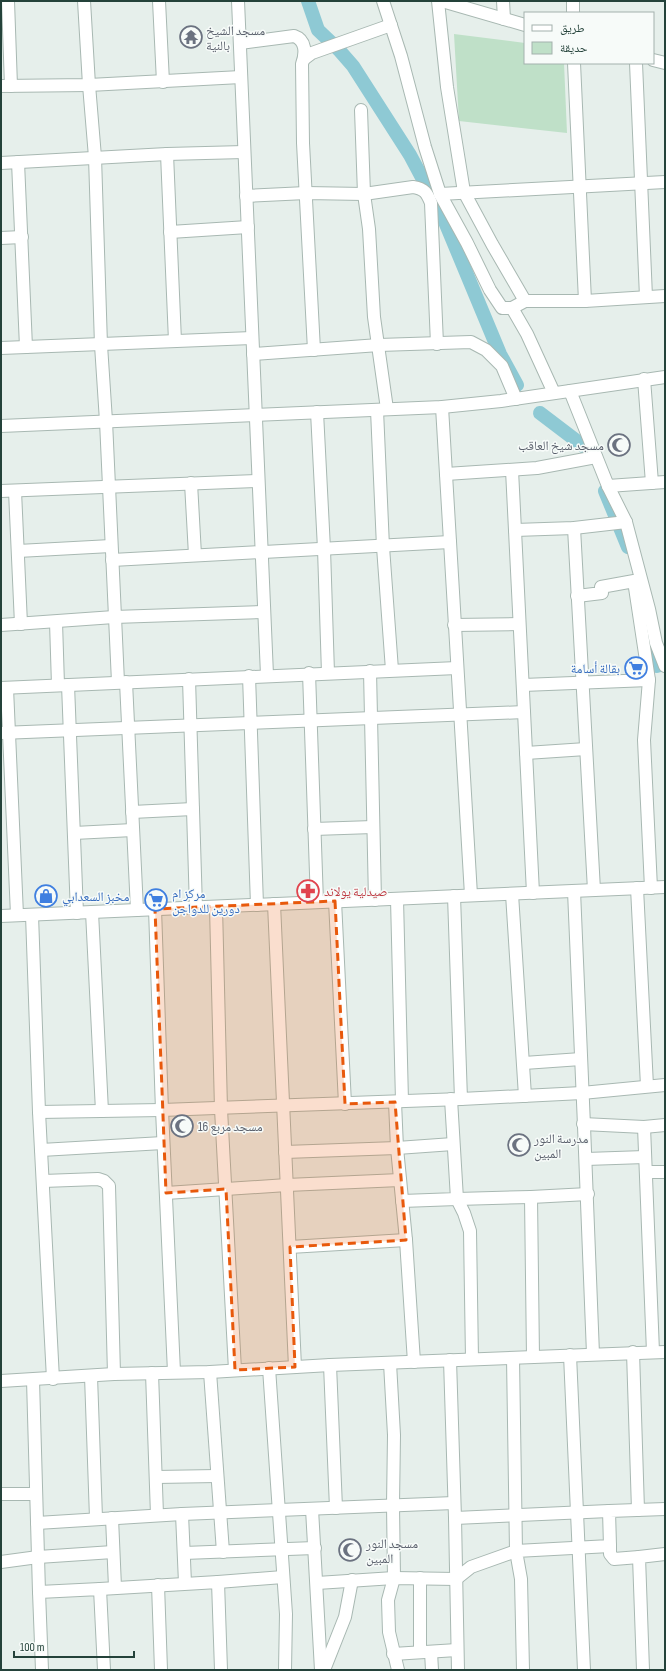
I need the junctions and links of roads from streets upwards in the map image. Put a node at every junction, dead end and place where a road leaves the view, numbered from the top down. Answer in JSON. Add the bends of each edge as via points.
{"nodes":[{"id":1,"x":8,"y":1,"type":"edge"},
{"id":2,"x":84,"y":1,"type":"edge"},
{"id":3,"x":159,"y":1,"type":"edge"},
{"id":4,"x":238,"y":1,"type":"edge"},
{"id":5,"x":383,"y":1,"type":"edge"},
{"id":6,"x":438,"y":1,"type":"edge"},
{"id":7,"x":442,"y":1,"type":"edge"},
{"id":8,"x":503,"y":1,"type":"edge"},
{"id":9,"x":573,"y":1,"type":"edge"},
{"id":10,"x":573,"y":12,"type":"edge"},
{"id":11,"x":504,"y":19,"type":"junction"},
{"id":12,"x":391,"y":25,"type":"junction"},
{"id":13,"x":524,"y":25,"type":"edge"},
{"id":14,"x":240,"y":43,"type":"junction"},
{"id":15,"x":304,"y":58,"type":"junction"},
{"id":16,"x":654,"y":60,"type":"edge"},
{"id":17,"x":665,"y":63,"type":"edge"},
{"id":18,"x":574,"y":64,"type":"edge"},
{"id":19,"x":636,"y":64,"type":"edge"},
{"id":20,"x":241,"y":77,"type":"junction"},
{"id":21,"x":163,"y":82,"type":"junction"},
{"id":22,"x":89,"y":85,"type":"junction"},
{"id":23,"x":6,"y":86,"type":"edge"},
{"id":24,"x":362,"y":110,"type":"dead end"},
{"id":25,"x":244,"y":152,"type":"junction"},
{"id":26,"x":167,"y":154,"type":"junction"},
{"id":27,"x":96,"y":157,"type":"junction"},
{"id":28,"x":18,"y":162,"type":"junction"},
{"id":29,"x":1,"y":163,"type":"edge"},
{"id":30,"x":665,"y":182,"type":"edge"},
{"id":31,"x":642,"y":184,"type":"junction"},
{"id":32,"x":580,"y":186,"type":"junction"},
{"id":33,"x":464,"y":192,"type":"junction"},
{"id":34,"x":306,"y":193,"type":"junction"},
{"id":35,"x":364,"y":194,"type":"junction"},
{"id":36,"x":440,"y":194,"type":"junction"},
{"id":37,"x":246,"y":196,"type":"junction"},
{"id":38,"x":248,"y":227,"type":"junction"},
{"id":39,"x":170,"y":232,"type":"junction"},
{"id":40,"x":22,"y":237,"type":"junction"},
{"id":41,"x":1,"y":238,"type":"edge"},
{"id":42,"x":665,"y":296,"type":"edge"},
{"id":43,"x":646,"y":297,"type":"junction"},
{"id":44,"x":525,"y":301,"type":"junction"},
{"id":45,"x":585,"y":301,"type":"junction"},
{"id":46,"x":512,"y":308,"type":"junction"},
{"id":47,"x":252,"y":338,"type":"junction"},
{"id":48,"x":175,"y":341,"type":"junction"},
{"id":49,"x":436,"y":344,"type":"junction"},
{"id":50,"x":101,"y":345,"type":"junction"},
{"id":51,"x":379,"y":345,"type":"junction"},
{"id":52,"x":26,"y":347,"type":"junction"},
{"id":53,"x":1,"y":348,"type":"edge"},
{"id":54,"x":314,"y":350,"type":"junction"},
{"id":55,"x":253,"y":354,"type":"junction"},
{"id":56,"x":665,"y":377,"type":"edge"},
{"id":57,"x":644,"y":379,"type":"junction"},
{"id":58,"x":570,"y":391,"type":"junction"},
{"id":59,"x":554,"y":393,"type":"junction"},
{"id":60,"x":516,"y":398,"type":"junction"},
{"id":61,"x":442,"y":407,"type":"junction"},
{"id":62,"x":382,"y":410,"type":"junction"},
{"id":63,"x":317,"y":412,"type":"junction"},
{"id":64,"x":256,"y":415,"type":"junction"},
{"id":65,"x":106,"y":422,"type":"junction"},
{"id":66,"x":1,"y":426,"type":"edge"},
{"id":67,"x":596,"y":457,"type":"junction"},
{"id":68,"x":512,"y":470,"type":"junction"},
{"id":69,"x":446,"y":474,"type":"junction"},
{"id":70,"x":258,"y":481,"type":"junction"},
{"id":71,"x":665,"y":482,"type":"edge"},
{"id":72,"x":191,"y":483,"type":"junction"},
{"id":73,"x":652,"y":483,"type":"junction"},
{"id":74,"x":108,"y":486,"type":"junction"},
{"id":75,"x":608,"y":486,"type":"junction"},
{"id":76,"x":1,"y":491,"type":"edge"},
{"id":77,"x":15,"y":491,"type":"junction"},
{"id":78,"x":626,"y":522,"type":"junction"},
{"id":79,"x":574,"y":528,"type":"junction"},
{"id":80,"x":515,"y":530,"type":"junction"},
{"id":81,"x":450,"y":542,"type":"junction"},
{"id":82,"x":111,"y":546,"type":"junction"},
{"id":83,"x":383,"y":547,"type":"junction"},
{"id":84,"x":324,"y":549,"type":"junction"},
{"id":85,"x":18,"y":551,"type":"junction"},
{"id":86,"x":261,"y":552,"type":"junction"},
{"id":87,"x":195,"y":555,"type":"junction"},
{"id":88,"x":112,"y":560,"type":"junction"},
{"id":89,"x":578,"y":596,"type":"junction"},
{"id":90,"x":264,"y":612,"type":"junction"},
{"id":91,"x":114,"y":617,"type":"junction"},
{"id":92,"x":56,"y":622,"type":"junction"},
{"id":93,"x":21,"y":624,"type":"junction"},
{"id":94,"x":520,"y":624,"type":"junction"},
{"id":95,"x":1,"y":625,"type":"edge"},
{"id":96,"x":454,"y":625,"type":"junction"},
{"id":97,"x":664,"y":664,"type":"edge"},
{"id":98,"x":457,"y":668,"type":"junction"},
{"id":99,"x":392,"y":670,"type":"junction"},
{"id":100,"x":370,"y":671,"type":"junction"},
{"id":101,"x":309,"y":673,"type":"junction"},
{"id":102,"x":328,"y":673,"type":"junction"},
{"id":103,"x":267,"y":675,"type":"junction"},
{"id":104,"x":249,"y":676,"type":"junction"},
{"id":105,"x":189,"y":679,"type":"junction"},
{"id":106,"x":649,"y":680,"type":"junction"},
{"id":107,"x":122,"y":682,"type":"junction"},
{"id":108,"x":582,"y":683,"type":"junction"},
{"id":109,"x":63,"y":685,"type":"junction"},
{"id":110,"x":523,"y":685,"type":"junction"},
{"id":111,"x":4,"y":688,"type":"edge"},
{"id":112,"x":524,"y":712,"type":"junction"},
{"id":113,"x":460,"y":714,"type":"junction"},
{"id":114,"x":371,"y":718,"type":"junction"},
{"id":115,"x":311,"y":720,"type":"junction"},
{"id":116,"x":251,"y":723,"type":"junction"},
{"id":117,"x":191,"y":725,"type":"junction"},
{"id":118,"x":128,"y":728,"type":"junction"},
{"id":119,"x":70,"y":730,"type":"junction"},
{"id":120,"x":5,"y":732,"type":"edge"},
{"id":121,"x":586,"y":749,"type":"junction"},
{"id":122,"x":526,"y":753,"type":"junction"},
{"id":123,"x":193,"y":809,"type":"junction"},
{"id":124,"x":132,"y":812,"type":"junction"},
{"id":125,"x":373,"y":827,"type":"junction"},
{"id":126,"x":314,"y":829,"type":"junction"},
{"id":127,"x":133,"y":830,"type":"junction"},
{"id":128,"x":74,"y":833,"type":"junction"},
{"id":129,"x":665,"y":887,"type":"edge"},
{"id":130,"x":637,"y":888,"type":"junction"},
{"id":131,"x":652,"y":888,"type":"junction"},
{"id":132,"x":594,"y":890,"type":"junction"},
{"id":133,"x":574,"y":891,"type":"junction"},
{"id":134,"x":533,"y":893,"type":"junction"},
{"id":135,"x":512,"y":894,"type":"junction"},
{"id":136,"x":454,"y":896,"type":"junction"},
{"id":137,"x":471,"y":896,"type":"junction"},
{"id":138,"x":397,"y":899,"type":"junction"},
{"id":139,"x":375,"y":900,"type":"junction"},
{"id":140,"x":335,"y":901,"type":"junction"},
{"id":141,"x":316,"y":902,"type":"junction"},
{"id":142,"x":274,"y":904,"type":"junction"},
{"id":143,"x":257,"y":905,"type":"junction"},
{"id":144,"x":216,"y":907,"type":"junction"},
{"id":145,"x":196,"y":908,"type":"junction"},
{"id":146,"x":155,"y":909,"type":"junction"},
{"id":147,"x":137,"y":910,"type":"junction"},
{"id":148,"x":92,"y":912,"type":"junction"},
{"id":149,"x":77,"y":913,"type":"junction"},
{"id":150,"x":17,"y":915,"type":"junction"},
{"id":151,"x":32,"y":915,"type":"junction"},
{"id":152,"x":1,"y":916,"type":"edge"},
{"id":153,"x":581,"y":1059,"type":"junction"},
{"id":154,"x":524,"y":1063,"type":"junction"},
{"id":155,"x":665,"y":1085,"type":"edge"},
{"id":156,"x":647,"y":1086,"type":"junction"},
{"id":157,"x":582,"y":1093,"type":"junction"},
{"id":158,"x":525,"y":1096,"type":"junction"},
{"id":159,"x":456,"y":1099,"type":"junction"},
{"id":160,"x":399,"y":1102,"type":"junction"},
{"id":161,"x":345,"y":1104,"type":"junction"},
{"id":162,"x":283,"y":1106,"type":"junction"},
{"id":163,"x":221,"y":1109,"type":"junction"},
{"id":164,"x":162,"y":1110,"type":"junction"},
{"id":165,"x":102,"y":1111,"type":"junction"},
{"id":166,"x":39,"y":1112,"type":"junction"},
{"id":167,"x":583,"y":1124,"type":"junction"},
{"id":168,"x":665,"y":1125,"type":"edge"},
{"id":169,"x":644,"y":1127,"type":"junction"},
{"id":170,"x":163,"y":1143,"type":"junction"},
{"id":171,"x":453,"y":1144,"type":"junction"},
{"id":172,"x":397,"y":1148,"type":"junction"},
{"id":173,"x":41,"y":1150,"type":"junction"},
{"id":174,"x":285,"y":1152,"type":"junction"},
{"id":175,"x":645,"y":1157,"type":"junction"},
{"id":176,"x":586,"y":1159,"type":"junction"},
{"id":177,"x":646,"y":1172,"type":"junction"},
{"id":178,"x":665,"y":1172,"type":"edge"},
{"id":179,"x":43,"y":1180,"type":"junction"},
{"id":180,"x":400,"y":1180,"type":"junction"},
{"id":181,"x":287,"y":1185,"type":"junction"},
{"id":182,"x":226,"y":1189,"type":"junction"},
{"id":183,"x":166,"y":1193,"type":"junction"},
{"id":184,"x":588,"y":1194,"type":"junction"},
{"id":185,"x":531,"y":1197,"type":"junction"},
{"id":186,"x":457,"y":1199,"type":"junction"},
{"id":187,"x":402,"y":1201,"type":"junction"},
{"id":188,"x":406,"y":1240,"type":"junction"},
{"id":189,"x":290,"y":1247,"type":"junction"},
{"id":190,"x":633,"y":1352,"type":"junction"},
{"id":191,"x":659,"y":1352,"type":"edge"},
{"id":192,"x":593,"y":1354,"type":"junction"},
{"id":193,"x":570,"y":1355,"type":"junction"},
{"id":194,"x":533,"y":1356,"type":"junction"},
{"id":195,"x":512,"y":1358,"type":"junction"},
{"id":196,"x":472,"y":1359,"type":"junction"},
{"id":197,"x":450,"y":1360,"type":"junction"},
{"id":198,"x":414,"y":1362,"type":"junction"},
{"id":199,"x":390,"y":1363,"type":"junction"},
{"id":200,"x":330,"y":1365,"type":"junction"},
{"id":201,"x":295,"y":1367,"type":"junction"},
{"id":202,"x":269,"y":1368,"type":"junction"},
{"id":203,"x":235,"y":1370,"type":"junction"},
{"id":204,"x":174,"y":1372,"type":"junction"},
{"id":205,"x":210,"y":1372,"type":"junction"},
{"id":206,"x":152,"y":1373,"type":"junction"},
{"id":207,"x":114,"y":1374,"type":"junction"},
{"id":208,"x":91,"y":1376,"type":"junction"},
{"id":209,"x":53,"y":1379,"type":"junction"},
{"id":210,"x":32,"y":1380,"type":"junction"},
{"id":211,"x":1,"y":1381,"type":"edge"},
{"id":212,"x":216,"y":1476,"type":"junction"},
{"id":213,"x":156,"y":1477,"type":"junction"},
{"id":214,"x":1,"y":1494,"type":"edge"},
{"id":215,"x":35,"y":1494,"type":"junction"},
{"id":216,"x":454,"y":1503,"type":"junction"},
{"id":217,"x":393,"y":1505,"type":"junction"},
{"id":218,"x":336,"y":1508,"type":"junction"},
{"id":219,"x":312,"y":1509,"type":"junction"},
{"id":220,"x":665,"y":1509,"type":"edge"},
{"id":221,"x":279,"y":1510,"type":"junction"},
{"id":222,"x":638,"y":1510,"type":"junction"},
{"id":223,"x":609,"y":1511,"type":"junction"},
{"id":224,"x":578,"y":1512,"type":"junction"},
{"id":225,"x":220,"y":1513,"type":"junction"},
{"id":226,"x":182,"y":1514,"type":"junction"},
{"id":227,"x":157,"y":1515,"type":"junction"},
{"id":228,"x":515,"y":1515,"type":"junction"},
{"id":229,"x":96,"y":1518,"type":"junction"},
{"id":230,"x":112,"y":1518,"type":"junction"},
{"id":231,"x":455,"y":1518,"type":"junction"},
{"id":232,"x":37,"y":1523,"type":"junction"},
{"id":233,"x":610,"y":1546,"type":"junction"},
{"id":234,"x":315,"y":1548,"type":"junction"},
{"id":235,"x":579,"y":1549,"type":"junction"},
{"id":236,"x":281,"y":1550,"type":"junction"},
{"id":237,"x":516,"y":1551,"type":"junction"},
{"id":238,"x":113,"y":1552,"type":"junction"},
{"id":239,"x":223,"y":1552,"type":"junction"},
{"id":240,"x":184,"y":1553,"type":"junction"},
{"id":241,"x":665,"y":1554,"type":"edge"},
{"id":242,"x":38,"y":1557,"type":"junction"},
{"id":243,"x":639,"y":1557,"type":"junction"},
{"id":244,"x":1,"y":1562,"type":"edge"},
{"id":245,"x":283,"y":1577,"type":"junction"},
{"id":246,"x":394,"y":1578,"type":"junction"},
{"id":247,"x":420,"y":1578,"type":"junction"},
{"id":248,"x":456,"y":1579,"type":"junction"},
{"id":249,"x":352,"y":1580,"type":"junction"},
{"id":250,"x":218,"y":1582,"type":"junction"},
{"id":251,"x":317,"y":1583,"type":"junction"},
{"id":252,"x":185,"y":1584,"type":"junction"},
{"id":253,"x":158,"y":1585,"type":"junction"},
{"id":254,"x":115,"y":1587,"type":"junction"},
{"id":255,"x":100,"y":1589,"type":"junction"},
{"id":256,"x":39,"y":1592,"type":"junction"},
{"id":257,"x":457,"y":1650,"type":"junction"},
{"id":258,"x":426,"y":1652,"type":"junction"},
{"id":259,"x":393,"y":1654,"type":"junction"},
{"id":260,"x":42,"y":1670,"type":"edge"},
{"id":261,"x":104,"y":1670,"type":"edge"},
{"id":262,"x":161,"y":1670,"type":"edge"},
{"id":263,"x":221,"y":1670,"type":"edge"},
{"id":264,"x":285,"y":1670,"type":"edge"},
{"id":265,"x":323,"y":1670,"type":"edge"},
{"id":266,"x":398,"y":1670,"type":"edge"},
{"id":267,"x":432,"y":1670,"type":"edge"},
{"id":268,"x":458,"y":1670,"type":"edge"},
{"id":269,"x":523,"y":1670,"type":"edge"},
{"id":270,"x":584,"y":1670,"type":"edge"},
{"id":271,"x":643,"y":1670,"type":"edge"}],
"edges":[{"from":1,"to":23,"type":"street"},
{"from":2,"to":22,"type":"street"},
{"from":3,"to":21,"type":"street"},
{"from":4,"to":14,"type":"street"},
{"from":5,"to":12,"type":"street"},
{"from":6,"to":33,"type":"street","via":[[447,87]]},
{"from":7,"to":11,"type":"street"},
{"from":8,"to":11,"type":"street"},
{"from":9,"to":10,"type":"street"},
{"from":11,"to":13,"type":"street"},
{"from":12,"to":15,"type":"street"},
{"from":12,"to":36,"type":"street"},
{"from":14,"to":15,"type":"street","via":[[294,36],[300,38],[303,43]]},
{"from":14,"to":20,"type":"street"},
{"from":15,"to":34,"type":"street","via":[[302,72]]},
{"from":16,"to":17,"type":"street"},
{"from":18,"to":32,"type":"street"},
{"from":19,"to":31,"type":"street"},
{"from":20,"to":21,"type":"street"},
{"from":20,"to":25,"type":"street"},
{"from":21,"to":22,"type":"street"},
{"from":22,"to":23,"type":"street"},
{"from":22,"to":27,"type":"street"},
{"from":24,"to":35,"type":"street"},
{"from":25,"to":26,"type":"street"},
{"from":25,"to":37,"type":"street"},
{"from":26,"to":27,"type":"street"},
{"from":26,"to":39,"type":"street"},
{"from":27,"to":28,"type":"street"},
{"from":27,"to":50,"type":"street"},
{"from":28,"to":29,"type":"street"},
{"from":28,"to":40,"type":"street"},
{"from":30,"to":31,"type":"street"},
{"from":31,"to":32,"type":"street"},
{"from":31,"to":43,"type":"street"},
{"from":32,"to":33,"type":"street"},
{"from":32,"to":45,"type":"street"},
{"from":33,"to":36,"type":"street"},
{"from":33,"to":44,"type":"street"},
{"from":34,"to":35,"type":"street"},
{"from":34,"to":37,"type":"street"},
{"from":34,"to":54,"type":"street"},
{"from":35,"to":49,"type":"street","via":[[421,188],[431,203]]},
{"from":35,"to":51,"type":"street","via":[[369,230],[374,317]]},
{"from":36,"to":46,"type":"street","via":[[490,290],[502,308]]},
{"from":37,"to":38,"type":"street"},
{"from":38,"to":39,"type":"street"},
{"from":38,"to":47,"type":"street"},
{"from":39,"to":48,"type":"street"},
{"from":40,"to":41,"type":"street"},
{"from":40,"to":52,"type":"street"},
{"from":42,"to":43,"type":"street"},
{"from":43,"to":45,"type":"street"},
{"from":44,"to":45,"type":"street"},
{"from":44,"to":46,"type":"street"},
{"from":46,"to":59,"type":"street"},
{"from":47,"to":48,"type":"street"},
{"from":47,"to":55,"type":"street"},
{"from":48,"to":50,"type":"street"},
{"from":49,"to":51,"type":"street"},
{"from":49,"to":60,"type":"street","via":[[471,342],[486,350],[502,366]]},
{"from":50,"to":52,"type":"street"},
{"from":50,"to":65,"type":"street"},
{"from":51,"to":54,"type":"street"},
{"from":51,"to":62,"type":"street"},
{"from":52,"to":53,"type":"street"},
{"from":54,"to":55,"type":"street"},
{"from":55,"to":64,"type":"street"},
{"from":56,"to":57,"type":"street"},
{"from":57,"to":58,"type":"street"},
{"from":57,"to":73,"type":"street"},
{"from":58,"to":59,"type":"street"},
{"from":58,"to":67,"type":"street"},
{"from":59,"to":60,"type":"street"},
{"from":60,"to":61,"type":"street"},
{"from":61,"to":62,"type":"street"},
{"from":61,"to":69,"type":"street"},
{"from":62,"to":63,"type":"street"},
{"from":62,"to":83,"type":"street"},
{"from":63,"to":64,"type":"street"},
{"from":63,"to":84,"type":"street"},
{"from":64,"to":65,"type":"street"},
{"from":64,"to":70,"type":"street"},
{"from":65,"to":66,"type":"street"},
{"from":65,"to":74,"type":"street"},
{"from":67,"to":68,"type":"street"},
{"from":67,"to":75,"type":"street"},
{"from":68,"to":69,"type":"street"},
{"from":68,"to":80,"type":"street"},
{"from":69,"to":81,"type":"street"},
{"from":70,"to":72,"type":"street"},
{"from":70,"to":86,"type":"street"},
{"from":71,"to":73,"type":"street"},
{"from":72,"to":74,"type":"street"},
{"from":72,"to":87,"type":"street"},
{"from":73,"to":75,"type":"street"},
{"from":74,"to":77,"type":"street"},
{"from":74,"to":82,"type":"street"},
{"from":75,"to":78,"type":"street"},
{"from":76,"to":77,"type":"street"},
{"from":77,"to":85,"type":"street"},
{"from":78,"to":79,"type":"street"},
{"from":78,"to":97,"type":"street","via":[[656,643]]},
{"from":79,"to":80,"type":"street"},
{"from":79,"to":89,"type":"street"},
{"from":80,"to":94,"type":"street"},
{"from":81,"to":83,"type":"street"},
{"from":81,"to":96,"type":"street"},
{"from":82,"to":85,"type":"street"},
{"from":82,"to":88,"type":"street"},
{"from":83,"to":84,"type":"street"},
{"from":83,"to":99,"type":"street"},
{"from":84,"to":86,"type":"street"},
{"from":84,"to":102,"type":"street"},
{"from":85,"to":93,"type":"street"},
{"from":86,"to":87,"type":"street"},
{"from":86,"to":90,"type":"street"},
{"from":87,"to":88,"type":"street"},
{"from":88,"to":91,"type":"street"},
{"from":89,"to":106,"type":"street","via":[[602,593],[601,587],[634,582]]},
{"from":89,"to":108,"type":"street"},
{"from":90,"to":91,"type":"street"},
{"from":90,"to":103,"type":"street"},
{"from":91,"to":92,"type":"street"},
{"from":91,"to":107,"type":"street"},
{"from":92,"to":93,"type":"street"},
{"from":92,"to":109,"type":"street"},
{"from":93,"to":95,"type":"street"},
{"from":94,"to":96,"type":"street"},
{"from":94,"to":110,"type":"street"},
{"from":96,"to":98,"type":"street"},
{"from":98,"to":99,"type":"street"},
{"from":98,"to":113,"type":"street"},
{"from":99,"to":100,"type":"street"},
{"from":100,"to":102,"type":"street"},
{"from":100,"to":114,"type":"street"},
{"from":101,"to":102,"type":"street"},
{"from":101,"to":103,"type":"street"},
{"from":101,"to":115,"type":"street"},
{"from":103,"to":104,"type":"street"},
{"from":104,"to":105,"type":"street"},
{"from":104,"to":116,"type":"street"},
{"from":105,"to":107,"type":"street"},
{"from":105,"to":117,"type":"street"},
{"from":106,"to":108,"type":"street"},
{"from":106,"to":131,"type":"street","via":[[644,740]]},
{"from":107,"to":109,"type":"street"},
{"from":107,"to":118,"type":"street"},
{"from":108,"to":110,"type":"street"},
{"from":108,"to":121,"type":"street"},
{"from":109,"to":111,"type":"street"},
{"from":109,"to":119,"type":"street"},
{"from":110,"to":112,"type":"street"},
{"from":111,"to":120,"type":"street"},
{"from":112,"to":113,"type":"street"},
{"from":112,"to":122,"type":"street"},
{"from":113,"to":114,"type":"street"},
{"from":113,"to":137,"type":"street"},
{"from":114,"to":115,"type":"street"},
{"from":114,"to":125,"type":"street"},
{"from":115,"to":116,"type":"street"},
{"from":115,"to":126,"type":"street"},
{"from":116,"to":117,"type":"street"},
{"from":116,"to":143,"type":"street"},
{"from":117,"to":118,"type":"street"},
{"from":117,"to":123,"type":"street"},
{"from":118,"to":119,"type":"street"},
{"from":118,"to":124,"type":"street"},
{"from":119,"to":120,"type":"street"},
{"from":119,"to":128,"type":"street"},
{"from":120,"to":150,"type":"street"},
{"from":121,"to":122,"type":"street"},
{"from":121,"to":132,"type":"street"},
{"from":122,"to":134,"type":"street"},
{"from":123,"to":124,"type":"street"},
{"from":123,"to":145,"type":"street"},
{"from":124,"to":127,"type":"street"},
{"from":125,"to":126,"type":"street"},
{"from":125,"to":139,"type":"street"},
{"from":126,"to":141,"type":"street"},
{"from":127,"to":128,"type":"street"},
{"from":127,"to":147,"type":"street"},
{"from":128,"to":149,"type":"street"},
{"from":129,"to":131,"type":"street"},
{"from":130,"to":131,"type":"street"},
{"from":130,"to":132,"type":"street"},
{"from":130,"to":156,"type":"street"},
{"from":132,"to":133,"type":"street"},
{"from":133,"to":134,"type":"street"},
{"from":133,"to":153,"type":"street"},
{"from":134,"to":135,"type":"street"},
{"from":135,"to":137,"type":"street"},
{"from":135,"to":154,"type":"street"},
{"from":136,"to":137,"type":"street"},
{"from":136,"to":138,"type":"street"},
{"from":136,"to":159,"type":"street"},
{"from":138,"to":139,"type":"street"},
{"from":138,"to":160,"type":"street"},
{"from":139,"to":140,"type":"street"},
{"from":140,"to":141,"type":"street"},
{"from":140,"to":161,"type":"street"},
{"from":141,"to":142,"type":"street"},
{"from":142,"to":143,"type":"street"},
{"from":142,"to":162,"type":"street"},
{"from":143,"to":144,"type":"street"},
{"from":144,"to":145,"type":"street"},
{"from":144,"to":163,"type":"street"},
{"from":145,"to":146,"type":"street"},
{"from":146,"to":147,"type":"street"},
{"from":146,"to":164,"type":"street"},
{"from":147,"to":148,"type":"street"},
{"from":148,"to":149,"type":"street"},
{"from":148,"to":165,"type":"street"},
{"from":149,"to":151,"type":"street"},
{"from":150,"to":151,"type":"street"},
{"from":150,"to":152,"type":"street"},
{"from":151,"to":166,"type":"street"},
{"from":153,"to":154,"type":"street"},
{"from":153,"to":157,"type":"street"},
{"from":154,"to":158,"type":"street"},
{"from":155,"to":156,"type":"street"},
{"from":156,"to":157,"type":"street"},
{"from":157,"to":158,"type":"street"},
{"from":157,"to":167,"type":"street"},
{"from":158,"to":159,"type":"street"},
{"from":159,"to":160,"type":"street"},
{"from":159,"to":171,"type":"street"},
{"from":160,"to":161,"type":"street"},
{"from":160,"to":172,"type":"street"},
{"from":161,"to":162,"type":"street"},
{"from":162,"to":163,"type":"street"},
{"from":162,"to":174,"type":"street"},
{"from":163,"to":164,"type":"street"},
{"from":163,"to":182,"type":"street"},
{"from":164,"to":165,"type":"street"},
{"from":164,"to":170,"type":"street"},
{"from":165,"to":166,"type":"street"},
{"from":166,"to":173,"type":"street"},
{"from":167,"to":169,"type":"street"},
{"from":167,"to":176,"type":"street"},
{"from":168,"to":169,"type":"street"},
{"from":169,"to":175,"type":"street"},
{"from":170,"to":173,"type":"street"},
{"from":170,"to":183,"type":"street"},
{"from":171,"to":172,"type":"street"},
{"from":171,"to":186,"type":"street"},
{"from":172,"to":174,"type":"street"},
{"from":172,"to":180,"type":"street"},
{"from":173,"to":179,"type":"street"},
{"from":174,"to":181,"type":"street"},
{"from":175,"to":176,"type":"street"},
{"from":175,"to":177,"type":"street"},
{"from":176,"to":184,"type":"street"},
{"from":177,"to":178,"type":"street"},
{"from":177,"to":191,"type":"street"},
{"from":179,"to":207,"type":"street","via":[[98,1179],[109,1186]]},
{"from":179,"to":209,"type":"street"},
{"from":180,"to":181,"type":"street"},
{"from":180,"to":187,"type":"street"},
{"from":181,"to":182,"type":"street"},
{"from":181,"to":189,"type":"street"},
{"from":182,"to":183,"type":"street"},
{"from":182,"to":203,"type":"street"},
{"from":183,"to":204,"type":"street"},
{"from":184,"to":185,"type":"street"},
{"from":184,"to":192,"type":"street"},
{"from":185,"to":186,"type":"street"},
{"from":185,"to":194,"type":"street"},
{"from":186,"to":187,"type":"street"},
{"from":186,"to":196,"type":"street","via":[[470,1231]]},
{"from":187,"to":188,"type":"street"},
{"from":188,"to":189,"type":"street"},
{"from":188,"to":198,"type":"street"},
{"from":189,"to":201,"type":"street"},
{"from":190,"to":191,"type":"street"},
{"from":190,"to":192,"type":"street"},
{"from":190,"to":222,"type":"street"},
{"from":192,"to":193,"type":"street"},
{"from":193,"to":194,"type":"street"},
{"from":193,"to":224,"type":"street"},
{"from":194,"to":195,"type":"street"},
{"from":195,"to":196,"type":"street"},
{"from":195,"to":228,"type":"street"},
{"from":196,"to":197,"type":"street"},
{"from":197,"to":198,"type":"street"},
{"from":197,"to":216,"type":"street"},
{"from":198,"to":199,"type":"street"},
{"from":199,"to":200,"type":"street"},
{"from":199,"to":217,"type":"street","via":[[394,1435]]},
{"from":200,"to":201,"type":"street"},
{"from":200,"to":218,"type":"street"},
{"from":201,"to":202,"type":"street"},
{"from":202,"to":203,"type":"street"},
{"from":202,"to":221,"type":"street"},
{"from":203,"to":205,"type":"street"},
{"from":204,"to":205,"type":"street"},
{"from":204,"to":206,"type":"street"},
{"from":205,"to":212,"type":"street"},
{"from":206,"to":207,"type":"street"},
{"from":206,"to":213,"type":"street"},
{"from":207,"to":208,"type":"street"},
{"from":208,"to":209,"type":"street"},
{"from":208,"to":229,"type":"street"},
{"from":209,"to":210,"type":"street"},
{"from":210,"to":211,"type":"street"},
{"from":210,"to":215,"type":"street"},
{"from":212,"to":213,"type":"street"},
{"from":212,"to":225,"type":"street"},
{"from":213,"to":227,"type":"street"},
{"from":214,"to":215,"type":"street"},
{"from":215,"to":232,"type":"street"},
{"from":216,"to":217,"type":"street"},
{"from":216,"to":231,"type":"street"},
{"from":217,"to":218,"type":"street"},
{"from":217,"to":246,"type":"street"},
{"from":218,"to":219,"type":"street"},
{"from":219,"to":221,"type":"street"},
{"from":219,"to":234,"type":"street"},
{"from":220,"to":222,"type":"street"},
{"from":221,"to":225,"type":"street"},
{"from":221,"to":236,"type":"street"},
{"from":222,"to":223,"type":"street"},
{"from":223,"to":224,"type":"street"},
{"from":223,"to":233,"type":"street"},
{"from":224,"to":228,"type":"street"},
{"from":224,"to":235,"type":"street"},
{"from":225,"to":226,"type":"street"},
{"from":225,"to":239,"type":"street"},
{"from":226,"to":227,"type":"street"},
{"from":226,"to":240,"type":"street"},
{"from":227,"to":230,"type":"street"},
{"from":228,"to":231,"type":"street"},
{"from":228,"to":237,"type":"street"},
{"from":229,"to":230,"type":"street"},
{"from":229,"to":232,"type":"street"},
{"from":230,"to":238,"type":"street"},
{"from":231,"to":248,"type":"street"},
{"from":232,"to":242,"type":"street"},
{"from":233,"to":235,"type":"street"},
{"from":233,"to":243,"type":"street","via":[[610,1554],[614,1559]]},
{"from":234,"to":236,"type":"street"},
{"from":234,"to":251,"type":"street"},
{"from":235,"to":237,"type":"street"},
{"from":235,"to":270,"type":"street"},
{"from":236,"to":239,"type":"street"},
{"from":236,"to":245,"type":"street"},
{"from":237,"to":248,"type":"street","via":[[471,1567]]},
{"from":237,"to":269,"type":"street","via":[[521,1579]]},
{"from":238,"to":242,"type":"street"},
{"from":238,"to":254,"type":"street"},
{"from":239,"to":240,"type":"street"},
{"from":240,"to":252,"type":"street"},
{"from":241,"to":243,"type":"street"},
{"from":242,"to":244,"type":"street"},
{"from":242,"to":256,"type":"street"},
{"from":243,"to":271,"type":"street"},
{"from":245,"to":250,"type":"street"},
{"from":245,"to":264,"type":"street","via":[[286,1614]]},
{"from":246,"to":247,"type":"street"},
{"from":246,"to":249,"type":"street"},
{"from":246,"to":259,"type":"street","via":[[388,1600]]},
{"from":247,"to":248,"type":"street"},
{"from":247,"to":258,"type":"street"},
{"from":248,"to":257,"type":"street"},
{"from":249,"to":251,"type":"street"},
{"from":249,"to":265,"type":"street","via":[[345,1617]]},
{"from":250,"to":252,"type":"street"},
{"from":250,"to":263,"type":"street"},
{"from":251,"to":265,"type":"street"},
{"from":252,"to":253,"type":"street"},
{"from":253,"to":254,"type":"street"},
{"from":253,"to":262,"type":"street"},
{"from":254,"to":255,"type":"street"},
{"from":255,"to":256,"type":"street"},
{"from":255,"to":261,"type":"street"},
{"from":256,"to":260,"type":"street"},
{"from":257,"to":258,"type":"street"},
{"from":257,"to":268,"type":"street"},
{"from":258,"to":259,"type":"street"},
{"from":258,"to":267,"type":"street"},
{"from":259,"to":266,"type":"street"}]}
